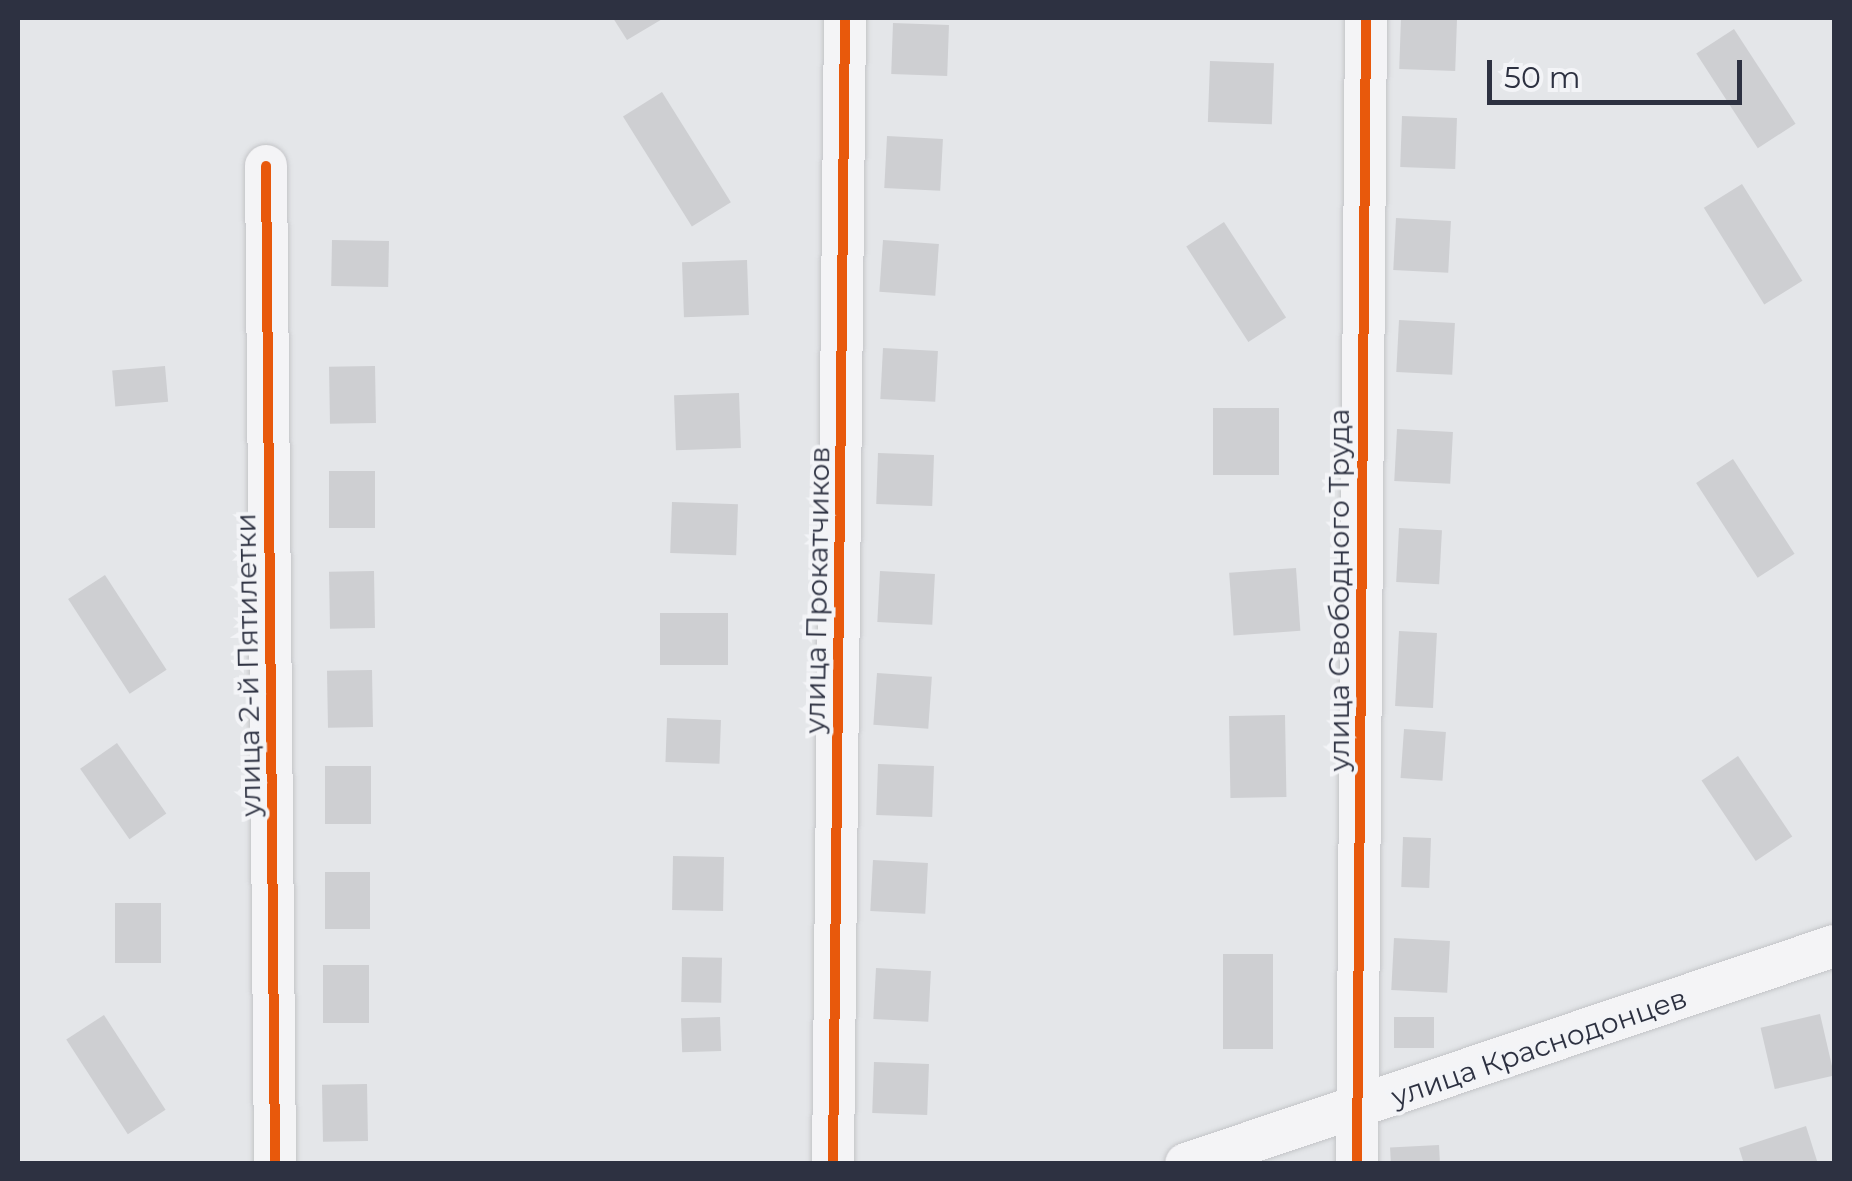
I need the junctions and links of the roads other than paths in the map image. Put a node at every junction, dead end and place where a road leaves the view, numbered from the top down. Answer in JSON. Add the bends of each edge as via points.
{"nodes":[{"id":1,"x":845,"y":18,"type":"edge"},
{"id":2,"x":1366,"y":18,"type":"edge"},
{"id":3,"x":266,"y":166,"type":"dead end"},
{"id":4,"x":1834,"y":946,"type":"edge"},
{"id":5,"x":1358,"y":1108,"type":"junction"},
{"id":6,"x":275,"y":1164,"type":"edge"},
{"id":7,"x":833,"y":1164,"type":"edge"},
{"id":8,"x":1186,"y":1164,"type":"edge"},
{"id":9,"x":1357,"y":1164,"type":"edge"}],
"edges":[{"from":1,"to":7,"type":"street","name":"улица Прокатчиков"},
{"from":2,"to":5,"type":"street","name":"улица Свободного Труда"},
{"from":3,"to":6,"type":"street","name":"улица 2-й Пятилетки"},
{"from":4,"to":5,"type":"street","name":"улица Краснодонцев"},
{"from":5,"to":8,"type":"street","name":"улица Краснодонцев"},
{"from":5,"to":9,"type":"street","name":"улица Свободного Труда"}]}
